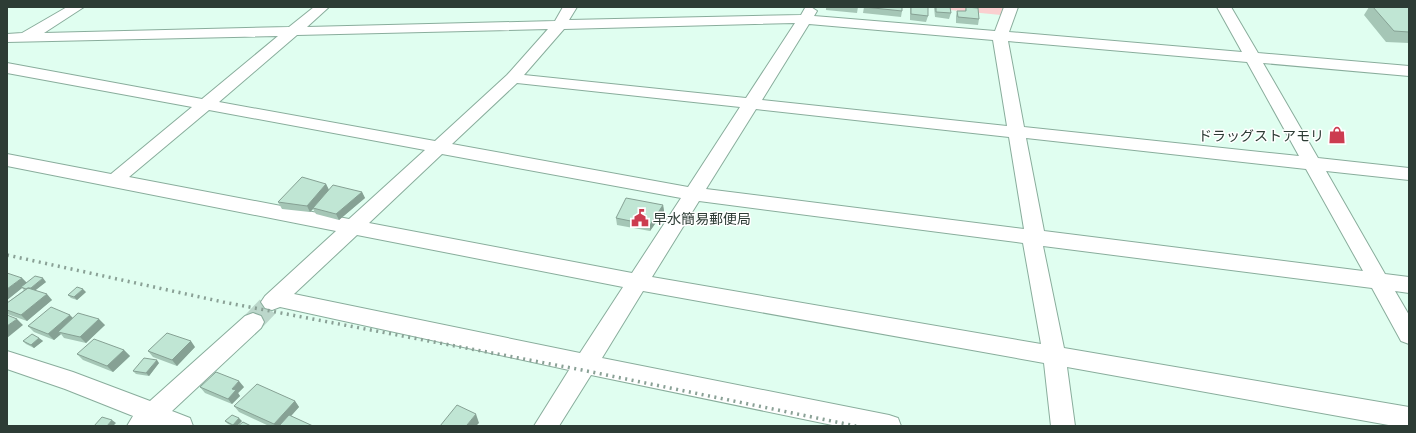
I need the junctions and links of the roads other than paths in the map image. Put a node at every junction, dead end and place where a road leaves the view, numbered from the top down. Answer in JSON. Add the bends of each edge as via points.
{"nodes":[{"id":1,"x":77,"y":7,"type":"edge"},
{"id":2,"x":322,"y":7,"type":"edge"},
{"id":3,"x":570,"y":7,"type":"edge"},
{"id":4,"x":1011,"y":7,"type":"edge"},
{"id":5,"x":1224,"y":7,"type":"edge"},
{"id":6,"x":809,"y":13,"type":"edge"},
{"id":7,"x":559,"y":26,"type":"junction"},
{"id":8,"x":293,"y":32,"type":"junction"},
{"id":9,"x":1000,"y":36,"type":"junction"},
{"id":10,"x":26,"y":37,"type":"junction"},
{"id":11,"x":7,"y":38,"type":"edge"},
{"id":12,"x":7,"y":48,"type":"edge"},
{"id":13,"x":1252,"y":57,"type":"junction"},
{"id":14,"x":7,"y":68,"type":"edge"},
{"id":15,"x":1409,"y":71,"type":"edge"},
{"id":16,"x":513,"y":78,"type":"junction"},
{"id":17,"x":751,"y":102,"type":"junction"},
{"id":18,"x":206,"y":104,"type":"junction"},
{"id":19,"x":1017,"y":131,"type":"junction"},
{"id":20,"x":438,"y":147,"type":"junction"},
{"id":21,"x":7,"y":160,"type":"edge"},
{"id":22,"x":1312,"y":162,"type":"junction"},
{"id":23,"x":1409,"y":174,"type":"edge"},
{"id":24,"x":115,"y":180,"type":"junction"},
{"id":25,"x":694,"y":194,"type":"junction"},
{"id":26,"x":352,"y":227,"type":"junction"},
{"id":27,"x":1034,"y":237,"type":"junction"},
{"id":28,"x":638,"y":282,"type":"junction"},
{"id":29,"x":1379,"y":282,"type":"junction"},
{"id":30,"x":1409,"y":286,"type":"edge"},
{"id":31,"x":253,"y":322,"type":"tunnel mouth"},
{"id":32,"x":1409,"y":335,"type":"edge"},
{"id":33,"x":1054,"y":355,"type":"junction"},
{"id":34,"x":7,"y":360,"type":"edge"},
{"id":35,"x":586,"y":364,"type":"junction"},
{"id":36,"x":1409,"y":418,"type":"edge"},
{"id":37,"x":146,"y":420,"type":"edge"},
{"id":38,"x":182,"y":426,"type":"edge"},
{"id":39,"x":546,"y":426,"type":"edge"},
{"id":40,"x":889,"y":426,"type":"edge"},
{"id":41,"x":1063,"y":426,"type":"edge"}],
"edges":[{"from":1,"to":10,"type":"street"},
{"from":2,"to":8,"type":"street"},
{"from":3,"to":7,"type":"street"},
{"from":4,"to":9,"type":"street"},
{"from":5,"to":13,"type":"street"},
{"from":6,"to":7,"type":"street"},
{"from":6,"to":9,"type":"street"},
{"from":6,"to":17,"type":"street"},
{"from":7,"to":8,"type":"street"},
{"from":7,"to":16,"type":"street"},
{"from":8,"to":10,"type":"street"},
{"from":8,"to":18,"type":"street"},
{"from":9,"to":13,"type":"street"},
{"from":9,"to":19,"type":"street"},
{"from":10,"to":11,"type":"street"},
{"from":10,"to":12,"type":"street"},
{"from":13,"to":15,"type":"street"},
{"from":13,"to":22,"type":"street"},
{"from":14,"to":18,"type":"street"},
{"from":16,"to":17,"type":"street"},
{"from":16,"to":20,"type":"street"},
{"from":17,"to":19,"type":"street"},
{"from":17,"to":25,"type":"street"},
{"from":18,"to":20,"type":"street"},
{"from":18,"to":24,"type":"street"},
{"from":19,"to":22,"type":"street"},
{"from":19,"to":27,"type":"street"},
{"from":20,"to":25,"type":"street"},
{"from":20,"to":26,"type":"street"},
{"from":21,"to":24,"type":"street"},
{"from":22,"to":23,"type":"street"},
{"from":22,"to":29,"type":"street"},
{"from":24,"to":26,"type":"street"},
{"from":25,"to":27,"type":"street"},
{"from":25,"to":28,"type":"street"},
{"from":26,"to":28,"type":"street"},
{"from":26,"to":35,"type":"street","via":[[274,300]]},
{"from":27,"to":29,"type":"street"},
{"from":27,"to":33,"type":"street","via":[[1033,246]]},
{"from":28,"to":33,"type":"street"},
{"from":28,"to":35,"type":"street"},
{"from":29,"to":30,"type":"street"},
{"from":29,"to":32,"type":"street"},
{"from":31,"to":37,"type":"street"},
{"from":33,"to":36,"type":"street"},
{"from":33,"to":41,"type":"street"},
{"from":34,"to":37,"type":"street","via":[[117,398]]},
{"from":35,"to":39,"type":"street"},
{"from":35,"to":40,"type":"street"},
{"from":37,"to":38,"type":"street"}]}
